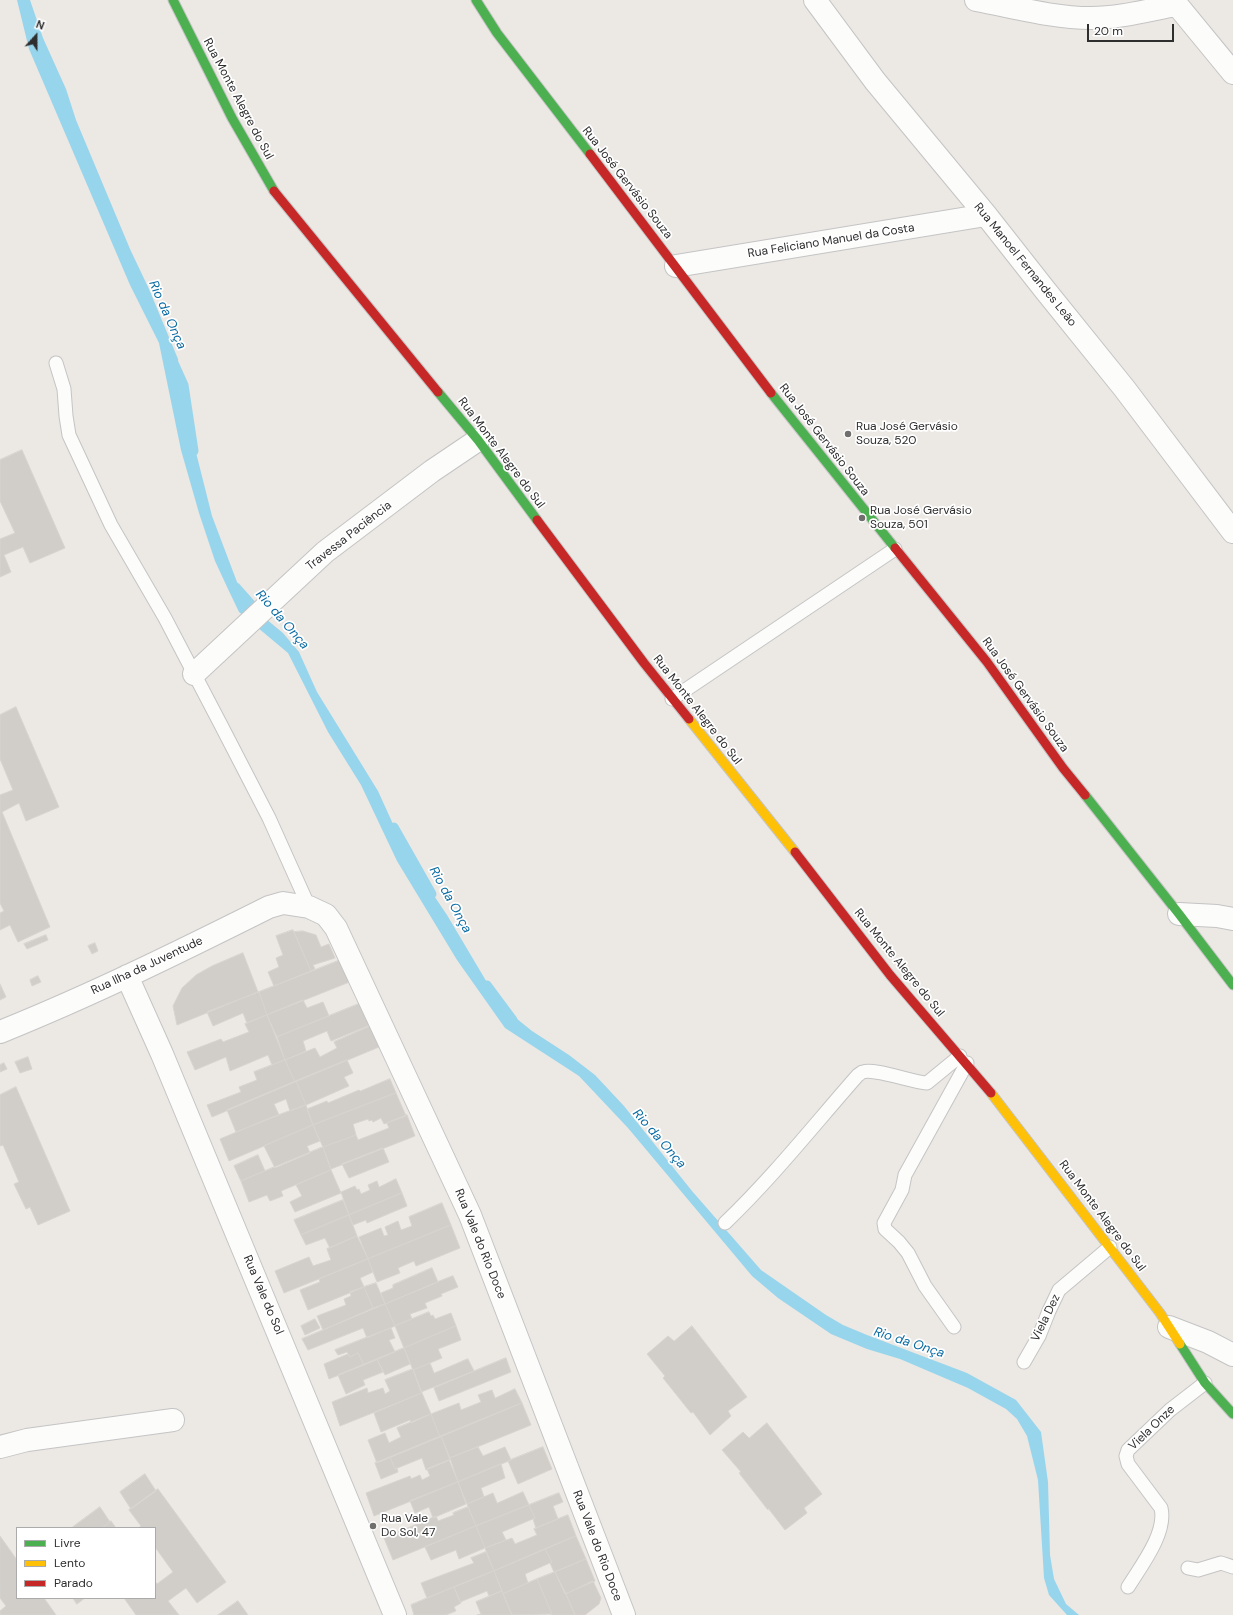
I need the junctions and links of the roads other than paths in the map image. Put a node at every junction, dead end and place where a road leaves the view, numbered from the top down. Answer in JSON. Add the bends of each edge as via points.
{"nodes":[{"id":1,"x":173,"y":0,"type":"edge"},
{"id":2,"x":476,"y":0,"type":"edge"},
{"id":3,"x":815,"y":0,"type":"edge"},
{"id":4,"x":976,"y":0,"type":"edge"},
{"id":5,"x":1175,"y":2,"type":"edge"},
{"id":6,"x":1224,"y":52,"type":"edge"},
{"id":7,"x":1233,"y":73,"type":"edge"},
{"id":8,"x":986,"y":215,"type":"junction"},
{"id":9,"x":676,"y":266,"type":"junction"},
{"id":10,"x":56,"y":362,"type":"dead end"},
{"id":11,"x":478,"y":440,"type":"junction"},
{"id":12,"x":1233,"y":532,"type":"edge"},
{"id":13,"x":895,"y":549,"type":"junction"},
{"id":14,"x":194,"y":674,"type":"junction"},
{"id":15,"x":672,"y":699,"type":"junction"},
{"id":16,"x":301,"y":905,"type":"junction"},
{"id":17,"x":1179,"y":914,"type":"junction"},
{"id":18,"x":1233,"y":919,"type":"edge"},
{"id":19,"x":127,"y":976,"type":"junction"},
{"id":20,"x":1233,"y":985,"type":"edge"},
{"id":21,"x":0,"y":1032,"type":"edge"},
{"id":22,"x":964,"y":1059,"type":"junction"},
{"id":23,"x":724,"y":1223,"type":"dead end"},
{"id":24,"x":1110,"y":1247,"type":"junction"},
{"id":25,"x":954,"y":1327,"type":"dead end"},
{"id":26,"x":1169,"y":1327,"type":"junction"},
{"id":27,"x":1233,"y":1355,"type":"edge"},
{"id":28,"x":1024,"y":1362,"type":"dead end"},
{"id":29,"x":1205,"y":1382,"type":"junction"},
{"id":30,"x":1233,"y":1414,"type":"edge"},
{"id":31,"x":173,"y":1420,"type":"dead end"},
{"id":32,"x":0,"y":1447,"type":"edge"},
{"id":33,"x":1233,"y":1567,"type":"edge"},
{"id":34,"x":1188,"y":1568,"type":"dead end"},
{"id":35,"x":1128,"y":1587,"type":"dead end"},
{"id":36,"x":395,"y":1615,"type":"edge"},
{"id":37,"x":624,"y":1615,"type":"edge"}],
"edges":[{"from":1,"to":11,"type":"street","name":"Rua Monte Alegre do Sul","via":[[232,118],[275,192]]},
{"from":2,"to":9,"type":"street","name":"Rua José Gervásio Souza","via":[[497,33]]},
{"from":3,"to":8,"type":"street","name":"Rua Manoel Fernandes Leão","via":[[875,81]]},
{"from":4,"to":5,"type":"street","via":[[1056,15],[1092,18],[1120,16]]},
{"from":5,"to":6,"type":"street"},
{"from":6,"to":7,"type":"street"},
{"from":8,"to":9,"type":"street","name":"Rua Feliciano Manuel da Costa"},
{"from":8,"to":12,"type":"street","name":"Rua Manoel Fernandes Leão","via":[[1124,388]]},
{"from":9,"to":13,"type":"street","name":"Rua José Gervásio Souza","via":[[781,406]]},
{"from":10,"to":14,"type":"lane","via":[[64,389],[69,435],[111,525]]},
{"from":11,"to":14,"type":"street","name":"Travessa Paciência","via":[[338,542]]},
{"from":11,"to":15,"type":"street","name":"Rua Monte Alegre do Sul"},
{"from":13,"to":15,"type":"lane"},
{"from":13,"to":17,"type":"street","name":"Rua José Gervásio Souza","via":[[987,662],[1063,768]]},
{"from":14,"to":16,"type":"lane","via":[[269,818]]},
{"from":15,"to":22,"type":"street","name":"Rua Monte Alegre do Sul","via":[[890,975]]},
{"from":16,"to":19,"type":"street","name":"Rua Ilha da Juventude","via":[[283,903],[269,908]]},
{"from":16,"to":37,"type":"street","name":"Rua Vale do Rio Doce","via":[[326,915],[336,928],[470,1215]]},
{"from":17,"to":18,"type":"street"},
{"from":17,"to":20,"type":"street","name":"Rua José Gervásio Souza"},
{"from":19,"to":21,"type":"street","name":"Rua Ilha da Juventude"},
{"from":19,"to":36,"type":"street","name":"Rua Vale do Sol","via":[[162,1054]]},
{"from":22,"to":23,"type":"lane","via":[[927,1083],[875,1072],[864,1071],[858,1075],[792,1151]]},
{"from":22,"to":24,"type":"street","name":"Rua Monte Alegre do Sul"},
{"from":22,"to":25,"type":"lane","via":[[884,1223],[885,1229],[908,1254],[925,1286]]},
{"from":24,"to":26,"type":"street","name":"Rua Monte Alegre do Sul"},
{"from":24,"to":28,"type":"lane","name":"Viela Dez","via":[[1060,1290]]},
{"from":26,"to":27,"type":"street"},
{"from":26,"to":29,"type":"street","name":"Rua Monte Alegre do Sul"},
{"from":29,"to":30,"type":"street","name":"Rua Monte Alegre do Sul"},
{"from":29,"to":35,"type":"lane","name":"Viela Onze","via":[[1170,1410],[1128,1450],[1128,1464],[1161,1508],[1163,1515],[1156,1539]]},
{"from":31,"to":32,"type":"street","via":[[27,1440]]},
{"from":33,"to":34,"type":"lane","via":[[1221,1563],[1198,1570]]}]}
